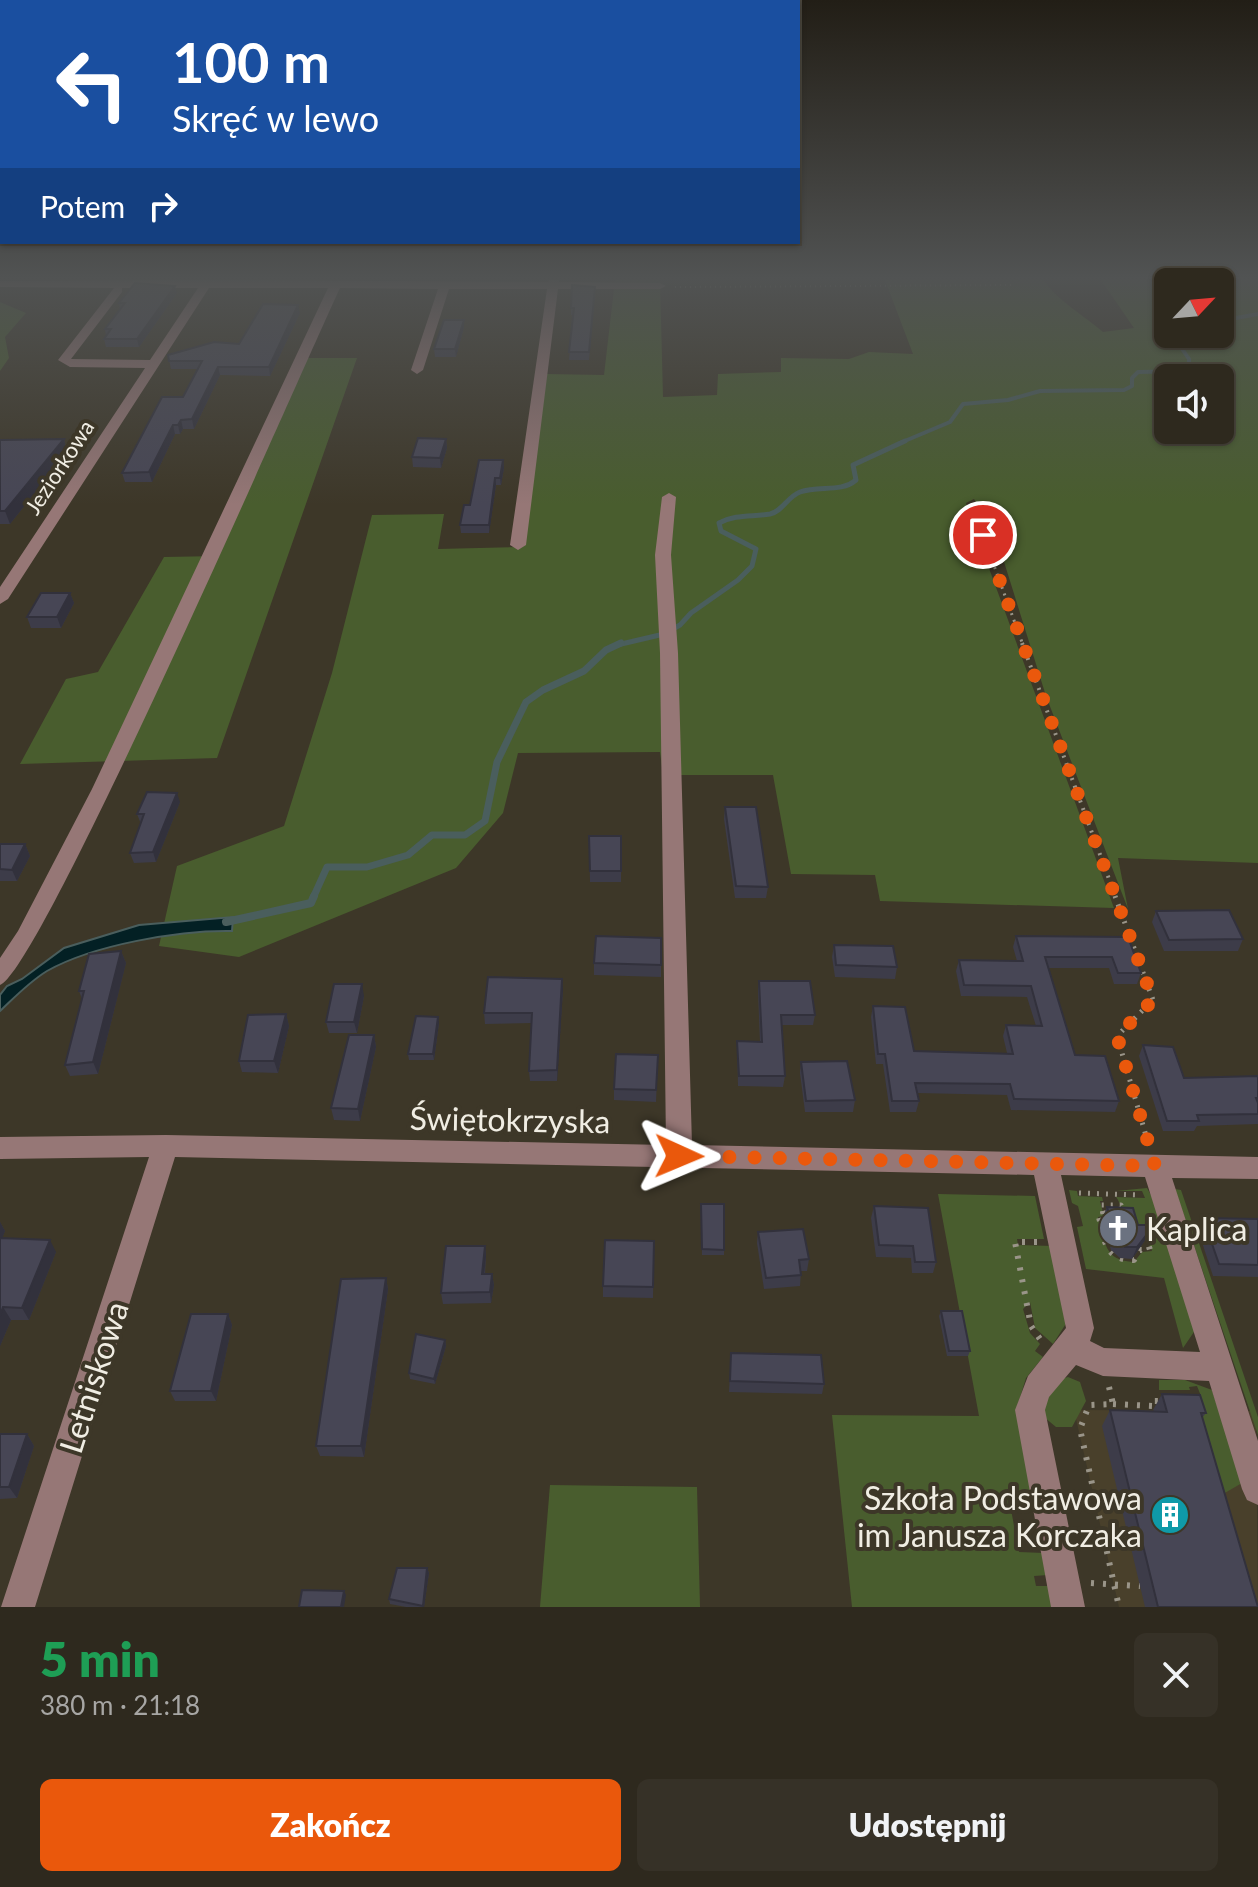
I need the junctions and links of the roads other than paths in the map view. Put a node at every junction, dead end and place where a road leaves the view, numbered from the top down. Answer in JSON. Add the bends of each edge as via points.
{"nodes":[{"id":1,"x":65,"y":355,"type":"edge"},
{"id":2,"x":159,"y":355,"type":"edge"},
{"id":3,"x":303,"y":355,"type":"edge"},
{"id":4,"x":422,"y":355,"type":"edge"},
{"id":5,"x":544,"y":355,"type":"edge"},
{"id":6,"x":153,"y":364,"type":"junction"},
{"id":7,"x":417,"y":370,"type":"dead end"},
{"id":8,"x":669,"y":497,"type":"dead end"},
{"id":9,"x":518,"y":545,"type":"dead end"},
{"id":10,"x":0,"y":599,"type":"edge"},
{"id":11,"x":0,"y":976,"type":"edge"},
{"id":12,"x":166,"y":1146,"type":"junction"},
{"id":13,"x":0,"y":1148,"type":"edge"},
{"id":14,"x":679,"y":1156,"type":"junction"},
{"id":15,"x":1045,"y":1164,"type":"junction"},
{"id":16,"x":1155,"y":1166,"type":"junction"},
{"id":17,"x":1258,"y":1168,"type":"edge"},
{"id":18,"x":1064,"y":1356,"type":"junction"},
{"id":19,"x":1219,"y":1367,"type":"junction"},
{"id":20,"x":1258,"y":1489,"type":"edge"},
{"id":21,"x":18,"y":1607,"type":"edge"},
{"id":22,"x":1068,"y":1607,"type":"edge"}],
"edges":[{"from":1,"to":6,"type":"street","via":[[70,363]]},
{"from":2,"to":6,"type":"street","name":"Jeziorkowa"},
{"from":3,"to":11,"type":"street","via":[[102,789],[27,935]]},
{"from":4,"to":7,"type":"street"},
{"from":5,"to":9,"type":"street"},
{"from":6,"to":10,"type":"street","name":"Jeziorkowa"},
{"from":8,"to":14,"type":"street","via":[[662,525],[669,630]]},
{"from":12,"to":13,"type":"street","name":"Świętokrzyska"},
{"from":12,"to":14,"type":"street","name":"Świętokrzyska"},
{"from":12,"to":21,"type":"street","name":"Letniskowa"},
{"from":14,"to":15,"type":"street","name":"Świętokrzyska"},
{"from":15,"to":16,"type":"street","name":"Świętokrzyska"},
{"from":15,"to":18,"type":"street","via":[[1079,1319],[1078,1335]]},
{"from":16,"to":17,"type":"street","name":"Świętokrzyska"},
{"from":16,"to":19,"type":"street"},
{"from":18,"to":19,"type":"street"},
{"from":18,"to":22,"type":"street","via":[[1039,1382],[1030,1410]]},
{"from":19,"to":20,"type":"street"}]}
